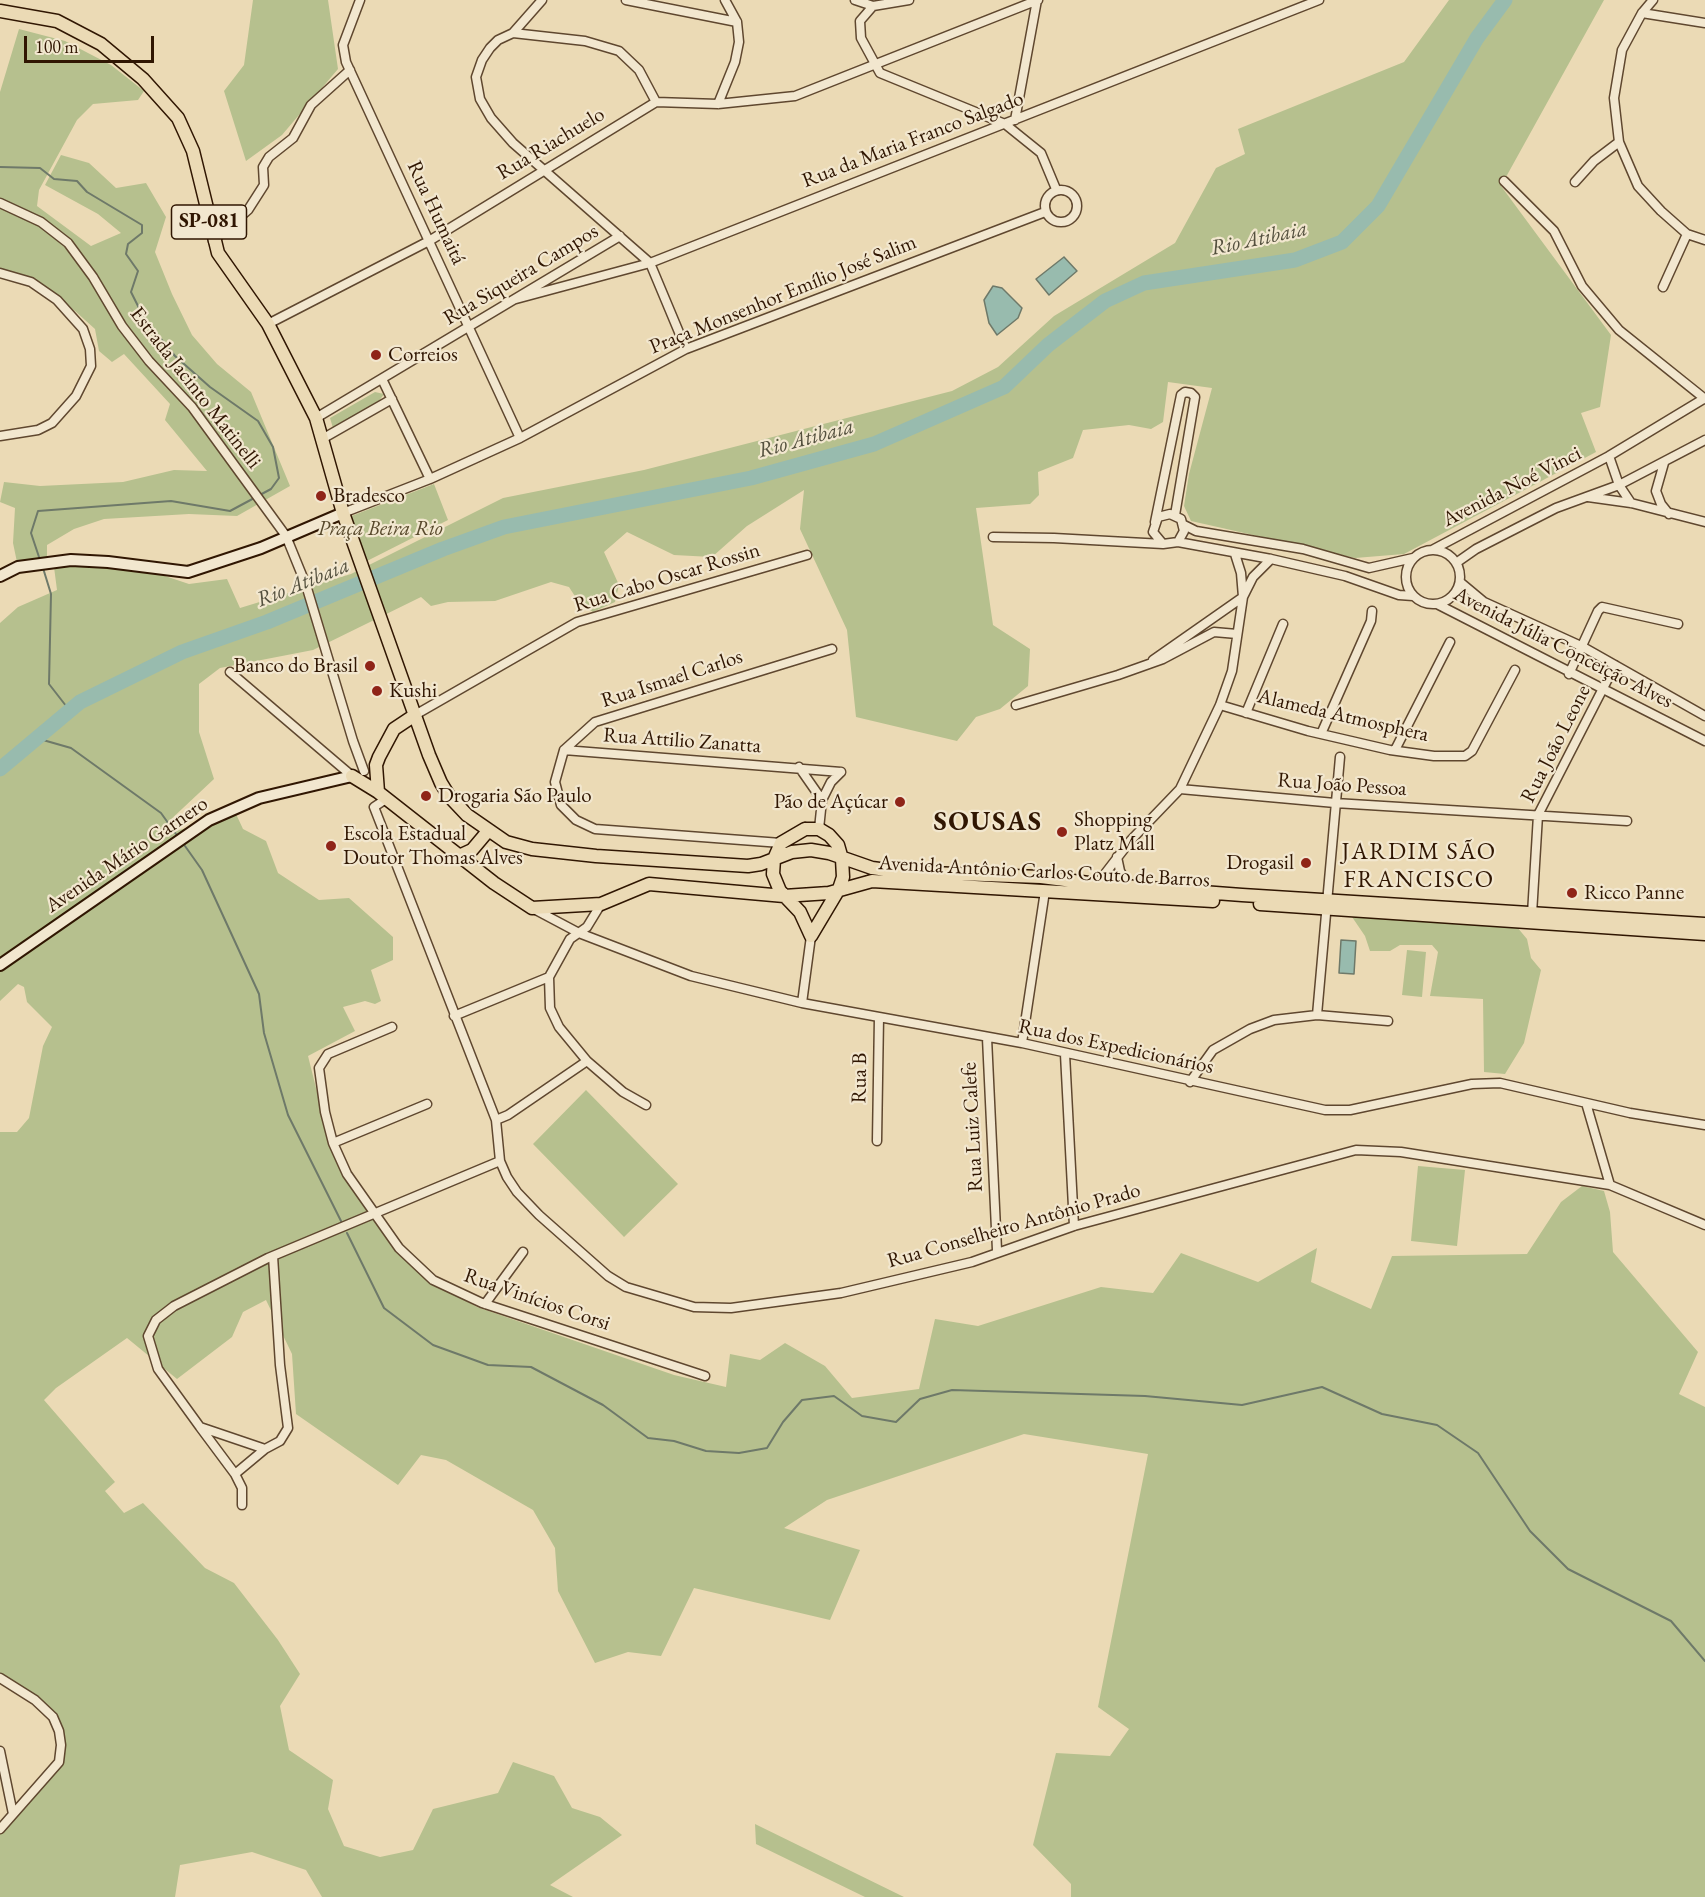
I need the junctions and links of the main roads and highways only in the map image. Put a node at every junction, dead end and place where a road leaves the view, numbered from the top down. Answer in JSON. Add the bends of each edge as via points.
{"nodes":[{"id":1,"x":0,"y":11,"type":"edge"},
{"id":2,"x":343,"y":513,"type":"junction"},
{"id":3,"x":0,"y":576,"type":"edge"},
{"id":4,"x":415,"y":715,"type":"junction"},
{"id":5,"x":376,"y":765,"type":"junction"},
{"id":6,"x":352,"y":776,"type":"junction"},
{"id":7,"x":382,"y":796,"type":"junction"},
{"id":8,"x":488,"y":831,"type":"junction"},
{"id":9,"x":459,"y":856,"type":"junction"},
{"id":10,"x":774,"y":859,"type":"junction"},
{"id":11,"x":842,"y":859,"type":"junction"},
{"id":12,"x":839,"y":889,"type":"junction"},
{"id":13,"x":784,"y":896,"type":"junction"},
{"id":14,"x":1326,"y":905,"type":"junction"},
{"id":15,"x":1705,"y":924,"type":"edge"},
{"id":16,"x":1705,"y":934,"type":"edge"},
{"id":17,"x":0,"y":965,"type":"edge"}],
"edges":[{"from":1,"to":2,"type":"main road","number":"SP-081","via":[[57,21],[101,44],[143,79],[178,118],[193,151],[213,241],[268,324],[316,418]]},
{"from":2,"to":3,"type":"main road","via":[[261,548],[188,572],[70,560],[18,567]]},
{"from":2,"to":4,"type":"main road","name":"Avenida Antônio Carlos Couto de Barros"},
{"from":4,"to":5,"type":"main road","via":[[394,729]]},
{"from":4,"to":8,"type":"main road","name":"Avenida Antônio Carlos Couto de Barros","via":[[449,796]]},
{"from":5,"to":6,"type":"main road"},
{"from":5,"to":7,"type":"main road"},
{"from":6,"to":7,"type":"main road"},
{"from":6,"to":17,"type":"main road","name":"Avenida Mário Garnero","via":[[259,798],[209,820]]},
{"from":7,"to":9,"type":"main road"},
{"from":8,"to":9,"type":"main road","via":[[472,850]]},
{"from":8,"to":10,"type":"main road","name":"Avenida Antônio Carlos Couto de Barros","via":[[506,842],[532,849],[596,856],[748,866]]},
{"from":9,"to":13,"type":"main road","name":"Avenida Antônio Carlos Couto de Barros","via":[[531,908],[601,904],[649,884]]},
{"from":10,"to":11,"type":"main road","name":"Avenida Antônio Carlos Couto de Barros","via":[[811,850]]},
{"from":10,"to":11,"type":"main road","via":[[781,843],[796,832],[819,829],[838,845]]},
{"from":10,"to":13,"type":"main road","via":[[773,874]]},
{"from":11,"to":12,"type":"main road"},
{"from":11,"to":14,"type":"main road","name":"Avenida Antônio Carlos Couto de Barros","via":[[902,872],[1041,877]]},
{"from":12,"to":13,"type":"main road","name":"Avenida Antônio Carlos Couto de Barros","via":[[817,895]]},
{"from":12,"to":13,"type":"main road","via":[[811,936],[800,912]]},
{"from":12,"to":14,"type":"main road","name":"Avenida Antônio Carlos Couto de Barros","via":[[872,881]]},
{"from":14,"to":15,"type":"main road","name":"Avenida Antônio Carlos Couto de Barros"},
{"from":14,"to":16,"type":"main road","name":"Avenida Antônio Carlos Couto de Barros"}]}
